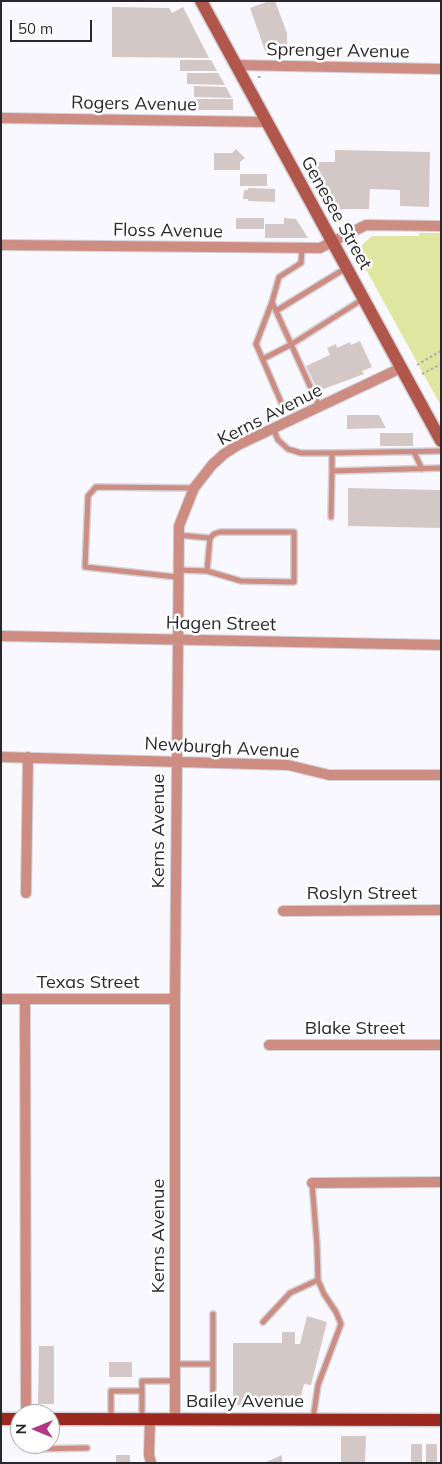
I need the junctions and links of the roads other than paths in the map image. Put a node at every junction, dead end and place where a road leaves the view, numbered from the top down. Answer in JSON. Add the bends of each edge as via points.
{"nodes":[{"id":1,"x":201,"y":1,"type":"edge"},
{"id":2,"x":235,"y":65,"type":"junction"},
{"id":3,"x":441,"y":69,"type":"edge"},
{"id":4,"x":1,"y":118,"type":"edge"},
{"id":5,"x":266,"y":122,"type":"junction"},
{"id":6,"x":441,"y":226,"type":"edge"},
{"id":7,"x":333,"y":243,"type":"junction"},
{"id":8,"x":1,"y":245,"type":"edge"},
{"id":9,"x":302,"y":249,"type":"junction"},
{"id":10,"x":347,"y":268,"type":"junction"},
{"id":11,"x":364,"y":299,"type":"junction"},
{"id":12,"x":272,"y":302,"type":"junction"},
{"id":13,"x":276,"y":311,"type":"junction"},
{"id":14,"x":292,"y":344,"type":"junction"},
{"id":15,"x":263,"y":359,"type":"junction"},
{"id":16,"x":401,"y":368,"type":"junction"},
{"id":17,"x":314,"y":396,"type":"junction"},
{"id":18,"x":319,"y":407,"type":"junction"},
{"id":19,"x":284,"y":409,"type":"junction"},
{"id":20,"x":290,"y":420,"type":"junction"},
{"id":21,"x":273,"y":428,"type":"junction"},
{"id":22,"x":441,"y":441,"type":"edge"},
{"id":23,"x":441,"y":451,"type":"edge"},
{"id":24,"x":414,"y":452,"type":"junction"},
{"id":25,"x":332,"y":453,"type":"junction"},
{"id":26,"x":441,"y":468,"type":"edge"},
{"id":27,"x":422,"y":469,"type":"junction"},
{"id":28,"x":332,"y":471,"type":"junction"},
{"id":29,"x":194,"y":488,"type":"junction"},
{"id":30,"x":331,"y":517,"type":"dead end"},
{"id":31,"x":178,"y":535,"type":"junction"},
{"id":32,"x":210,"y":538,"type":"junction"},
{"id":33,"x":207,"y":571,"type":"junction"},
{"id":34,"x":178,"y":574,"type":"junction"},
{"id":35,"x":1,"y":636,"type":"edge"},
{"id":36,"x":177,"y":640,"type":"junction"},
{"id":37,"x":441,"y":646,"type":"edge"},
{"id":38,"x":1,"y":757,"type":"edge"},
{"id":39,"x":28,"y":757,"type":"junction"},
{"id":40,"x":176,"y":761,"type":"junction"},
{"id":41,"x":441,"y":775,"type":"edge"},
{"id":42,"x":26,"y":893,"type":"dead end"},
{"id":43,"x":441,"y":910,"type":"edge"},
{"id":44,"x":283,"y":911,"type":"dead end"},
{"id":45,"x":1,"y":999,"type":"edge"},
{"id":46,"x":25,"y":999,"type":"junction"},
{"id":47,"x":175,"y":999,"type":"junction"},
{"id":48,"x":441,"y":1045,"type":"edge"},
{"id":49,"x":269,"y":1046,"type":"dead end"},
{"id":50,"x":441,"y":1182,"type":"edge"},
{"id":51,"x":312,"y":1184,"type":"joint"},
{"id":52,"x":318,"y":1280,"type":"junction"},
{"id":53,"x":213,"y":1314,"type":"dead end"},
{"id":54,"x":263,"y":1322,"type":"dead end"},
{"id":55,"x":175,"y":1364,"type":"junction"},
{"id":56,"x":213,"y":1364,"type":"junction"},
{"id":57,"x":175,"y":1381,"type":"junction"},
{"id":58,"x":142,"y":1390,"type":"junction"},
{"id":59,"x":213,"y":1394,"type":"dead end"},
{"id":60,"x":26,"y":1404,"type":"edge"},
{"id":61,"x":60,"y":1419,"type":"edge"},
{"id":62,"x":111,"y":1419,"type":"junction"},
{"id":63,"x":146,"y":1420,"type":"junction"},
{"id":64,"x":176,"y":1420,"type":"junction"},
{"id":65,"x":312,"y":1420,"type":"junction"},
{"id":66,"x":441,"y":1420,"type":"edge"},
{"id":67,"x":60,"y":1448,"type":"edge"},
{"id":68,"x":87,"y":1448,"type":"dead end"},
{"id":69,"x":151,"y":1463,"type":"edge"}],
"edges":[{"from":1,"to":2,"type":"main road","name":"Genesee Street"},
{"from":2,"to":3,"type":"street","name":"Sprenger Avenue"},
{"from":2,"to":5,"type":"main road","name":"Genesee Street"},
{"from":4,"to":5,"type":"street","name":"Rogers Avenue"},
{"from":5,"to":7,"type":"main road","name":"Genesee Street"},
{"from":6,"to":7,"type":"street","name":"Floss Avenue","via":[[366,225]]},
{"from":7,"to":9,"type":"street","name":"Floss Avenue"},
{"from":7,"to":10,"type":"main road","name":"Genesee Street"},
{"from":8,"to":9,"type":"street","name":"Floss Avenue"},
{"from":9,"to":12,"type":"lane","via":[[301,264],[279,277]]},
{"from":10,"to":11,"type":"main road","name":"Genesee Street"},
{"from":10,"to":13,"type":"lane"},
{"from":11,"to":14,"type":"lane"},
{"from":11,"to":16,"type":"main road","name":"Genesee Street"},
{"from":12,"to":13,"type":"lane"},
{"from":12,"to":15,"type":"lane","via":[[256,344]]},
{"from":13,"to":14,"type":"lane"},
{"from":14,"to":15,"type":"lane"},
{"from":14,"to":17,"type":"lane"},
{"from":15,"to":19,"type":"lane"},
{"from":16,"to":18,"type":"street","name":"Kerns Avenue"},
{"from":16,"to":22,"type":"main road","name":"Genesee Street"},
{"from":17,"to":18,"type":"lane"},
{"from":17,"to":19,"type":"lane"},
{"from":18,"to":20,"type":"street","name":"Kerns Avenue"},
{"from":19,"to":20,"type":"lane"},
{"from":20,"to":21,"type":"street","name":"Kerns Avenue"},
{"from":21,"to":25,"type":"lane","via":[[278,440],[288,449],[301,453]]},
{"from":21,"to":29,"type":"street","name":"Kerns Avenue","via":[[224,454]]},
{"from":23,"to":24,"type":"lane"},
{"from":24,"to":25,"type":"lane"},
{"from":24,"to":27,"type":"lane"},
{"from":25,"to":28,"type":"lane"},
{"from":26,"to":27,"type":"lane"},
{"from":27,"to":28,"type":"lane"},
{"from":28,"to":30,"type":"lane"},
{"from":29,"to":31,"type":"street","name":"Kerns Avenue"},
{"from":29,"to":34,"type":"lane","via":[[96,486],[88,496],[85,567]]},
{"from":31,"to":32,"type":"lane"},
{"from":31,"to":34,"type":"street","name":"Kerns Avenue"},
{"from":32,"to":33,"type":"lane"},
{"from":32,"to":33,"type":"lane","via":[[220,532],[294,532],[294,582],[241,581]]},
{"from":33,"to":34,"type":"lane"},
{"from":34,"to":36,"type":"street","name":"Kerns Avenue"},
{"from":35,"to":36,"type":"street","name":"Hagen Street"},
{"from":36,"to":37,"type":"street","name":"Hagen Street"},
{"from":36,"to":40,"type":"street","name":"Kerns Avenue"},
{"from":38,"to":39,"type":"street","name":"Newburgh Avenue"},
{"from":39,"to":40,"type":"street","name":"Newburgh Avenue"},
{"from":39,"to":42,"type":"street"},
{"from":40,"to":41,"type":"street","name":"Newburgh Avenue","via":[[288,765],[328,775]]},
{"from":40,"to":47,"type":"street","name":"Kerns Avenue"},
{"from":43,"to":44,"type":"street","name":"Roslyn Street"},
{"from":45,"to":46,"type":"street","name":"Texas Street"},
{"from":46,"to":47,"type":"street","name":"Texas Street"},
{"from":46,"to":60,"type":"street"},
{"from":47,"to":55,"type":"street","name":"Kerns Avenue"},
{"from":48,"to":49,"type":"street","name":"Blake Street"},
{"from":50,"to":51,"type":"street"},
{"from":51,"to":52,"type":"lane"},
{"from":52,"to":54,"type":"lane","via":[[290,1293]]},
{"from":52,"to":65,"type":"lane","via":[[341,1324],[318,1385]]},
{"from":53,"to":56,"type":"lane"},
{"from":55,"to":56,"type":"lane"},
{"from":55,"to":57,"type":"street","name":"Kerns Avenue"},
{"from":56,"to":59,"type":"lane"},
{"from":57,"to":58,"type":"lane","via":[[142,1381]]},
{"from":57,"to":64,"type":"street","name":"Kerns Avenue"},
{"from":58,"to":62,"type":"lane","via":[[111,1391]]},
{"from":58,"to":63,"type":"lane"},
{"from":61,"to":62,"type":"main road","name":"Bailey Avenue"},
{"from":62,"to":63,"type":"main road","name":"Bailey Avenue"},
{"from":63,"to":64,"type":"main road","name":"Bailey Avenue"},
{"from":63,"to":69,"type":"street"},
{"from":64,"to":65,"type":"main road","name":"Bailey Avenue"},
{"from":65,"to":66,"type":"main road","name":"Bailey Avenue"},
{"from":67,"to":68,"type":"lane"}]}
